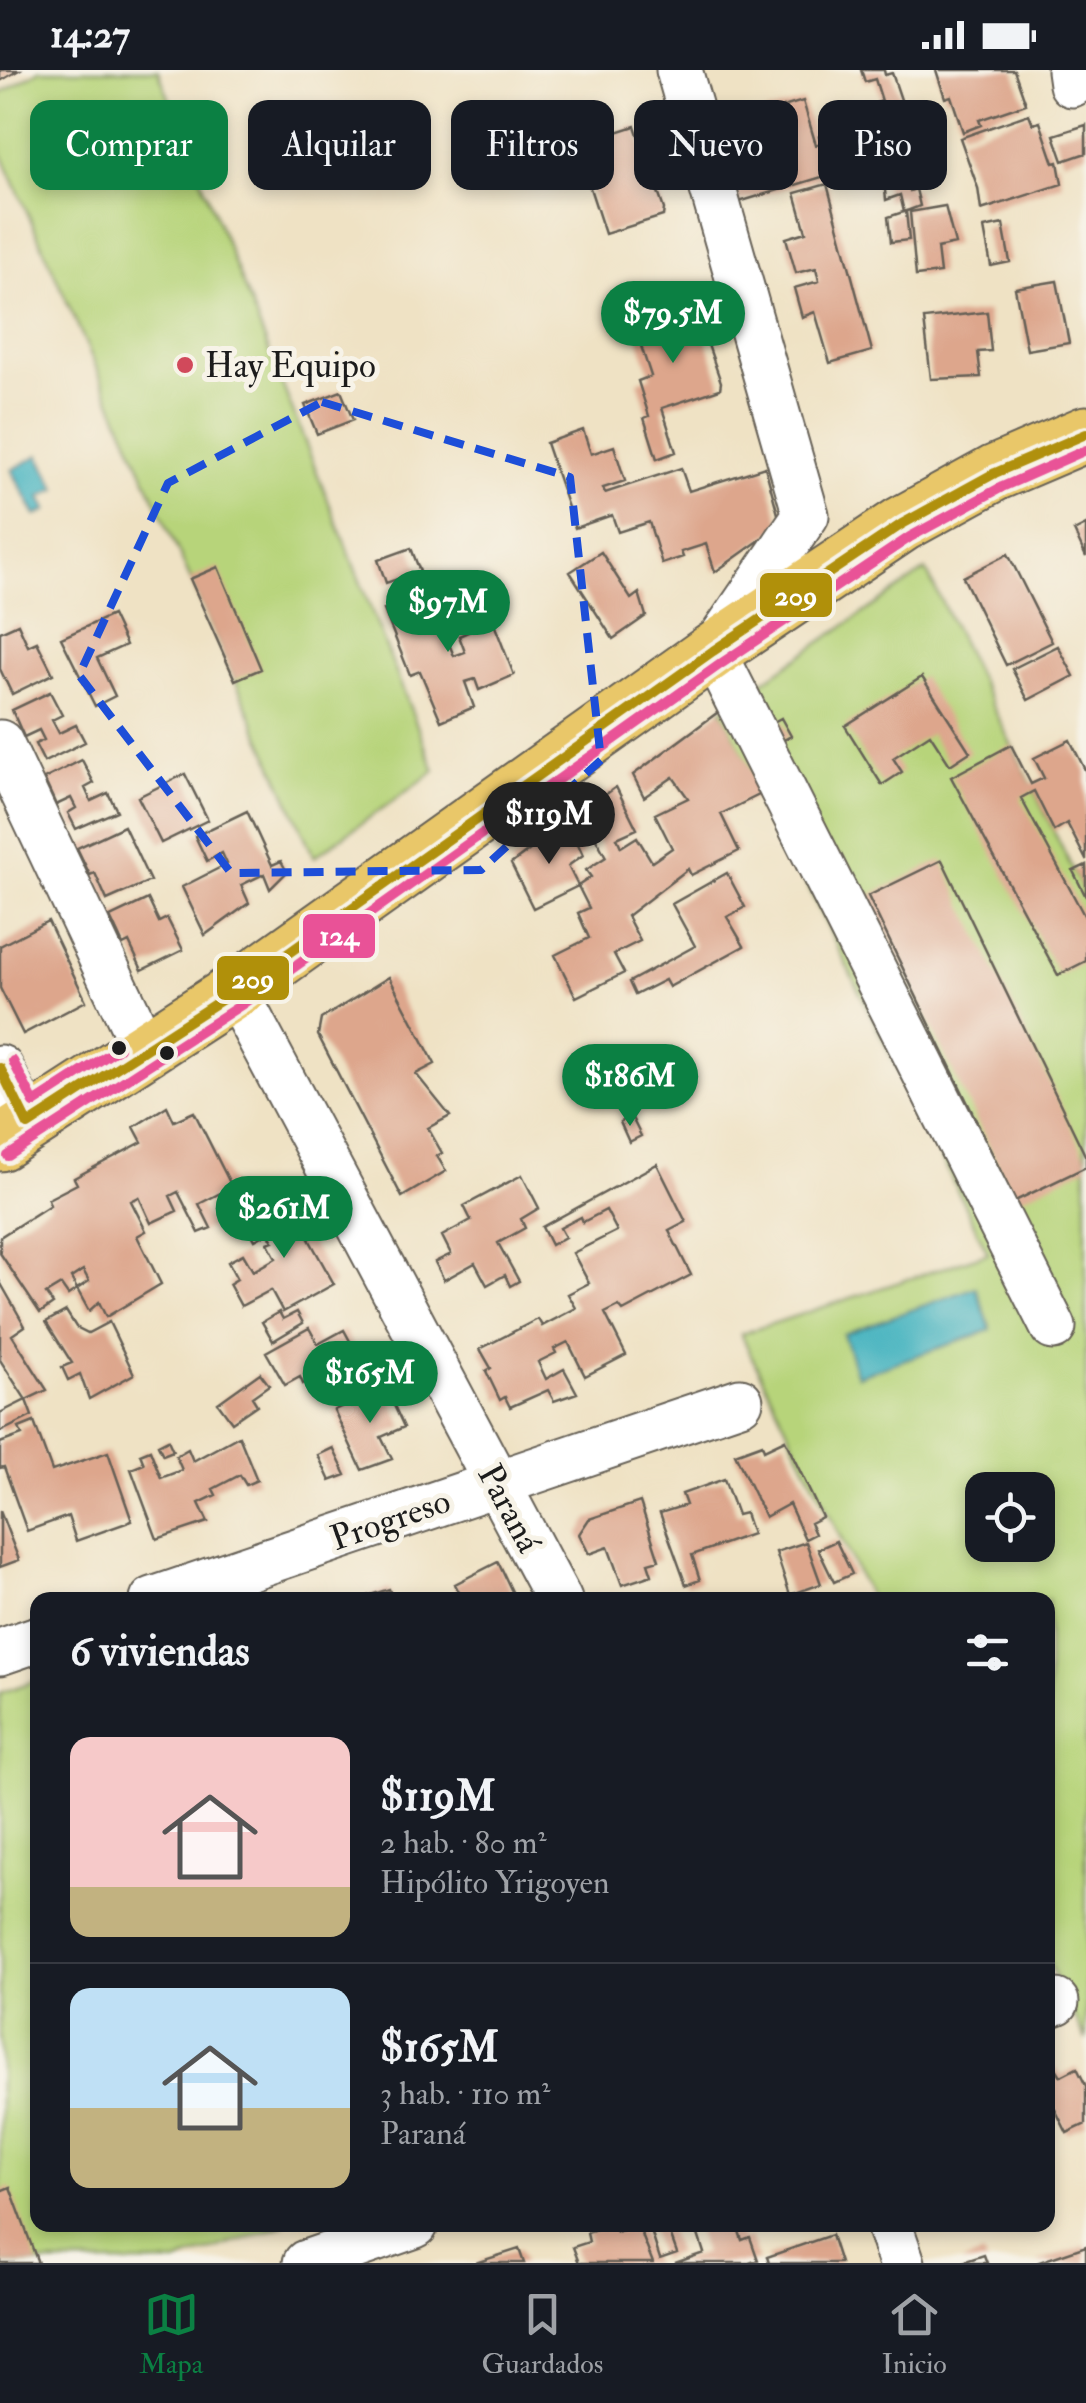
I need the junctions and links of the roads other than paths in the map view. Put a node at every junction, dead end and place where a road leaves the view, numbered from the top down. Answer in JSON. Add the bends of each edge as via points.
{"nodes":[{"id":1,"x":679,"y":70,"type":"edge"},
{"id":2,"x":1086,"y":434,"type":"edge"},
{"id":3,"x":713,"y":651,"type":"junction"},
{"id":4,"x":0,"y":743,"type":"edge"},
{"id":5,"x":235,"y":992,"type":"junction"},
{"id":6,"x":145,"y":1050,"type":"junction"},
{"id":7,"x":0,"y":1068,"type":"edge"},
{"id":8,"x":14,"y":1134,"type":"edge"},
{"id":9,"x":1053,"y":1328,"type":"dead end"},
{"id":10,"x":740,"y":1401,"type":"dead end"},
{"id":11,"x":496,"y":1483,"type":"junction"},
{"id":12,"x":176,"y":1592,"type":"edge"},
{"id":13,"x":555,"y":1592,"type":"edge"},
{"id":14,"x":30,"y":1643,"type":"edge"},
{"id":15,"x":0,"y":1652,"type":"edge"},
{"id":16,"x":395,"y":2232,"type":"edge"},
{"id":17,"x":892,"y":2232,"type":"edge"},
{"id":18,"x":306,"y":2263,"type":"edge"},
{"id":19,"x":902,"y":2263,"type":"edge"}],
"edges":[{"from":1,"to":3,"type":"street","via":[[806,515]]},
{"from":2,"to":3,"type":"main road","via":[[902,524]]},
{"from":3,"to":5,"type":"main road"},
{"from":3,"to":9,"type":"street"},
{"from":4,"to":6,"type":"street"},
{"from":5,"to":6,"type":"main road"},
{"from":5,"to":11,"type":"street","name":"Paraná"},
{"from":6,"to":8,"type":"main road"},
{"from":7,"to":8,"type":"street"},
{"from":10,"to":11,"type":"street","name":"Progreso"},
{"from":11,"to":12,"type":"street","name":"Progreso"},
{"from":11,"to":13,"type":"street","name":"Paraná"},
{"from":14,"to":15,"type":"street"},
{"from":16,"to":18,"type":"street"},
{"from":17,"to":19,"type":"street"}]}
